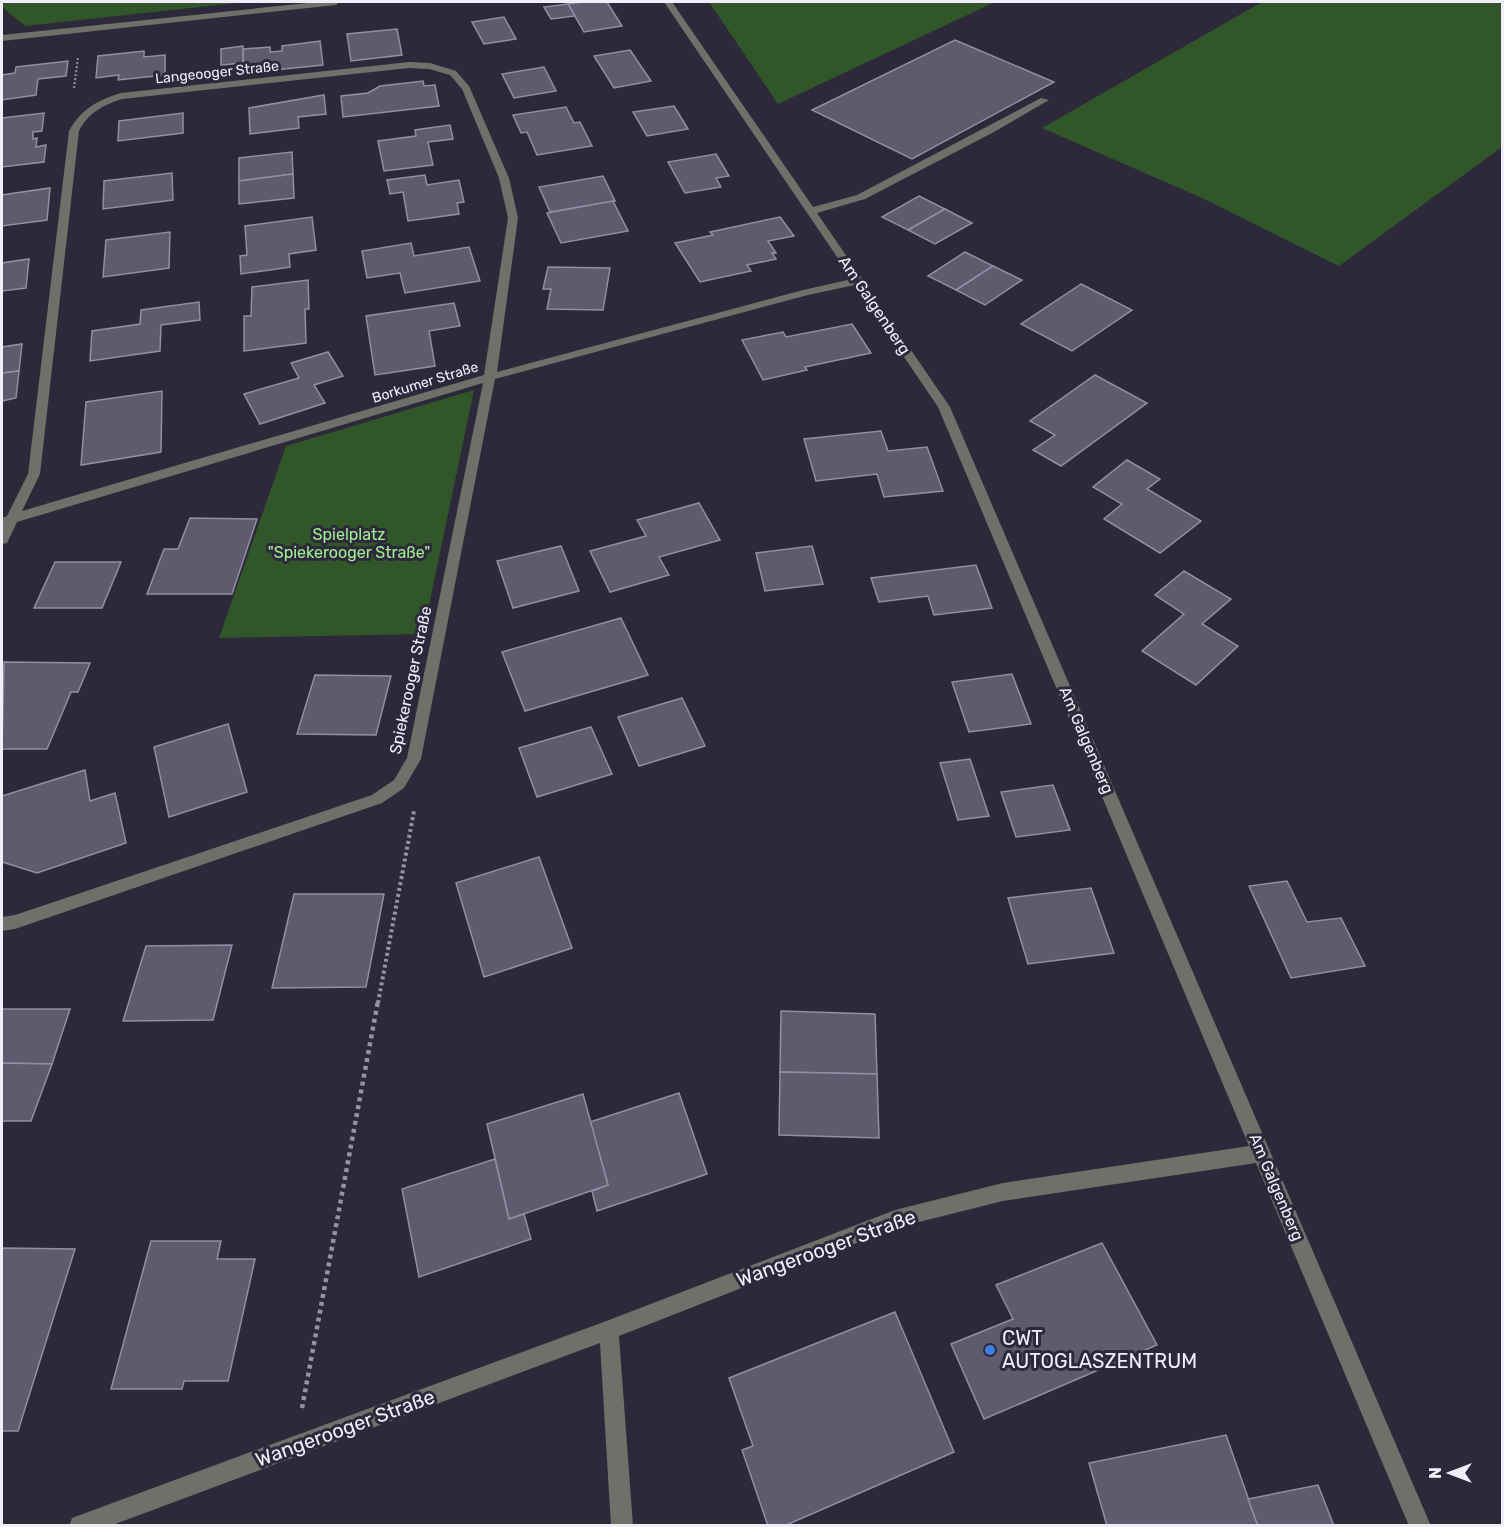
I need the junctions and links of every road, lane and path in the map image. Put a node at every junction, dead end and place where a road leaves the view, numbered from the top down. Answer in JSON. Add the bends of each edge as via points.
{"nodes":[{"id":1,"x":336,"y":2,"type":"edge"},
{"id":2,"x":668,"y":2,"type":"edge"},
{"id":3,"x":81,"y":29,"type":"junction"},
{"id":4,"x":2,"y":39,"type":"edge"},
{"id":5,"x":1044,"y":100,"type":"dead end"},
{"id":6,"x":91,"y":109,"type":"junction"},
{"id":7,"x":811,"y":211,"type":"junction"},
{"id":8,"x":860,"y":281,"type":"junction"},
{"id":9,"x":490,"y":377,"type":"junction"},
{"id":10,"x":6,"y":521,"type":"edge"},
{"id":11,"x":2,"y":540,"type":"edge"},
{"id":12,"x":399,"y":784,"type":"junction"},
{"id":13,"x":2,"y":924,"type":"edge"},
{"id":14,"x":1263,"y":1153,"type":"junction"},
{"id":15,"x":609,"y":1330,"type":"junction"},
{"id":16,"x":294,"y":1447,"type":"junction"},
{"id":17,"x":80,"y":1526,"type":"edge"},
{"id":18,"x":622,"y":1526,"type":"edge"},
{"id":19,"x":1420,"y":1526,"type":"edge"}],
"edges":[{"from":1,"to":3,"type":"street"},
{"from":2,"to":7,"type":"street","name":"Am Galgenberg"},
{"from":3,"to":4,"type":"street"},
{"from":3,"to":6,"type":"path","via":[[73,97]]},
{"from":5,"to":7,"type":"street","via":[[861,196]]},
{"from":6,"to":9,"type":"street","name":"Langeooger Straße","via":[[121,96],[409,65],[453,73],[466,88],[504,178],[513,218]]},
{"from":6,"to":10,"type":"street","name":"Langeooger Straße","via":[[81,117],[74,131],[34,474]]},
{"from":7,"to":8,"type":"street","name":"Am Galgenberg"},
{"from":8,"to":9,"type":"street","name":"Borkumer Straße"},
{"from":8,"to":14,"type":"street","name":"Am Galgenberg","via":[[944,407]]},
{"from":9,"to":10,"type":"street","name":"Borkumer Straße"},
{"from":9,"to":12,"type":"street","name":"Spiekerooger Straße","via":[[414,759]]},
{"from":10,"to":11,"type":"street"},
{"from":12,"to":13,"type":"street","name":"Spiekerooger Straße","via":[[376,799]]},
{"from":12,"to":16,"type":"path","via":[[416,805]]},
{"from":14,"to":15,"type":"street","name":"Wangerooger Straße","via":[[1003,1192],[895,1219]]},
{"from":14,"to":19,"type":"street","name":"Am Galgenberg"},
{"from":15,"to":16,"type":"street","name":"Wangerooger Straße"},
{"from":15,"to":18,"type":"street"},
{"from":16,"to":17,"type":"street","name":"Wangerooger Straße"}]}
